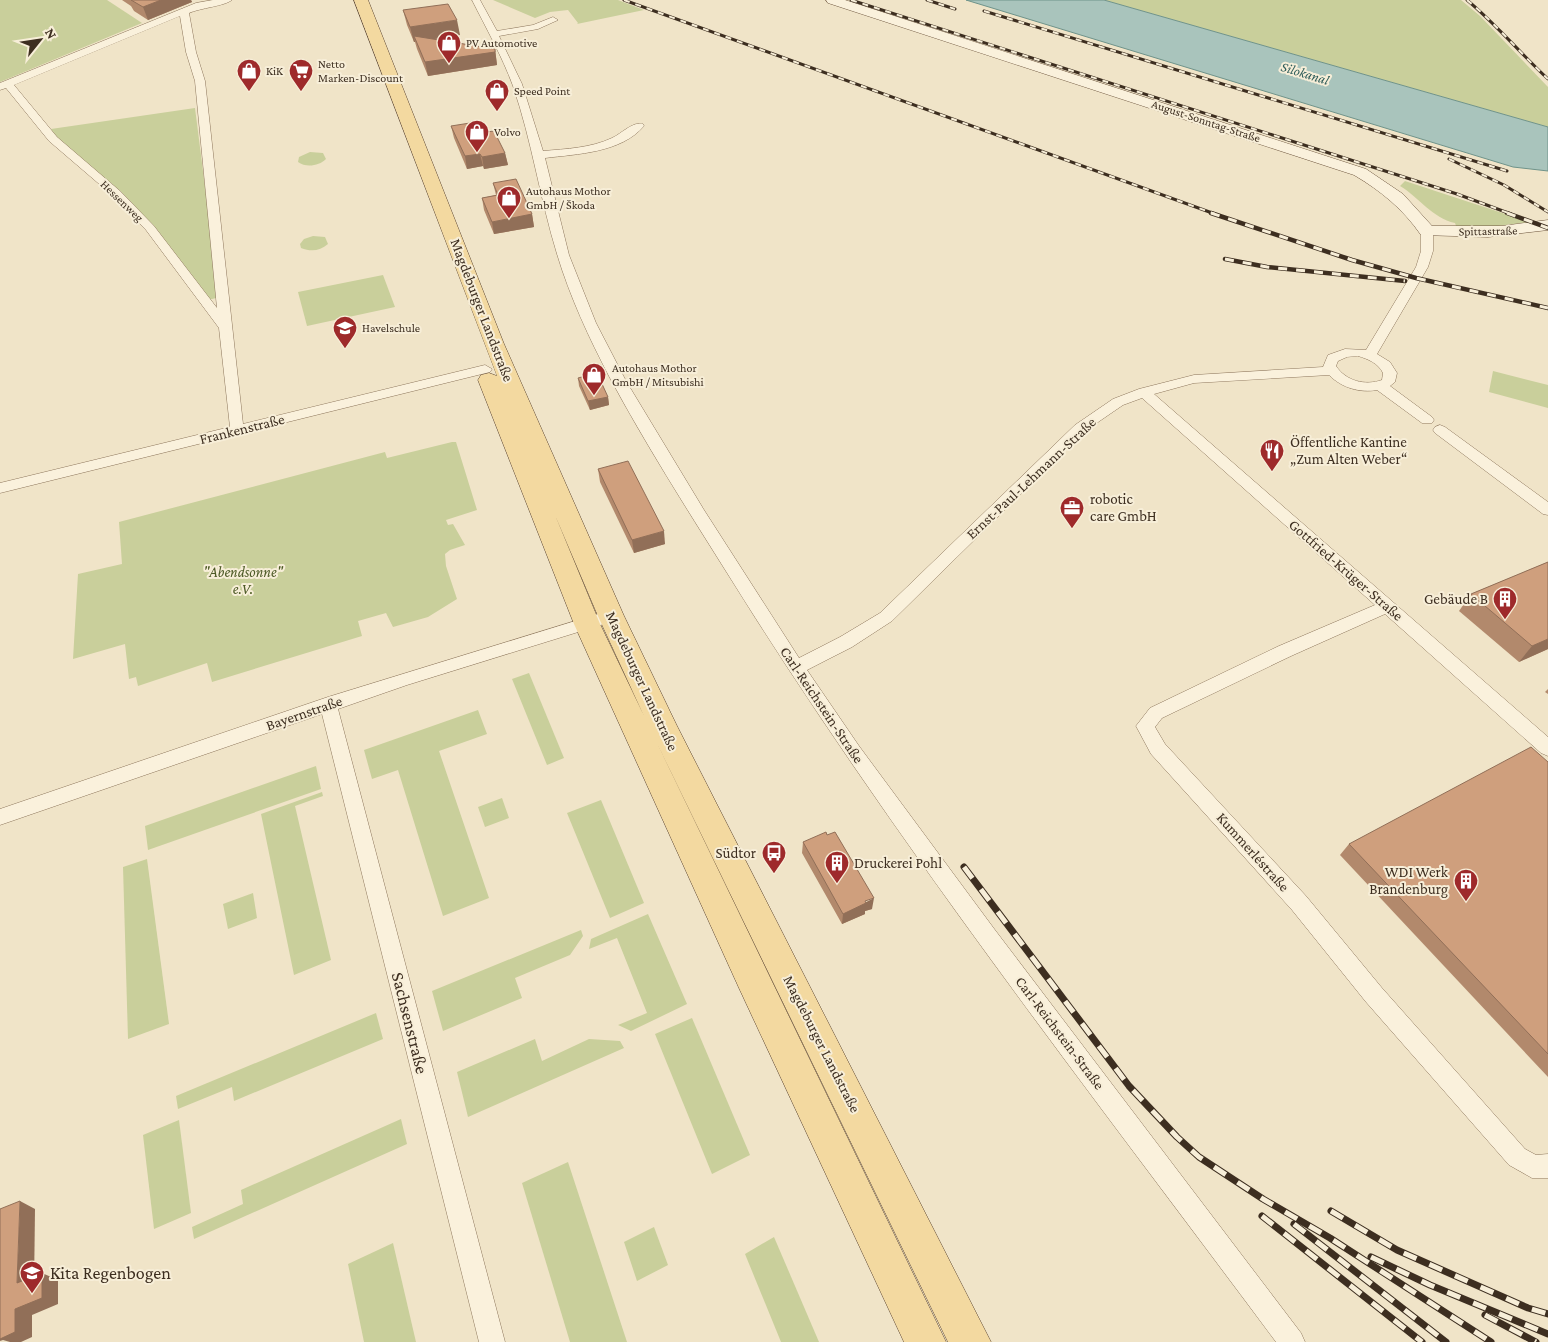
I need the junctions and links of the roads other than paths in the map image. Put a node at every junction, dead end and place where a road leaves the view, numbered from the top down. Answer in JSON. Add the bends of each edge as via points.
{"nodes":[{"id":1,"x":228,"y":0,"type":"edge"},
{"id":2,"x":346,"y":0,"type":"edge"},
{"id":3,"x":361,"y":0,"type":"edge"},
{"id":4,"x":476,"y":0,"type":"edge"},
{"id":5,"x":832,"y":0,"type":"edge"},
{"id":6,"x":184,"y":12,"type":"junction"},
{"id":7,"x":553,"y":20,"type":"dead end"},
{"id":8,"x":494,"y":34,"type":"junction"},
{"id":9,"x":4,"y":86,"type":"edge"},
{"id":10,"x":639,"y":126,"type":"dead end"},
{"id":11,"x":539,"y":156,"type":"junction"},
{"id":12,"x":1548,"y":225,"type":"edge"},
{"id":13,"x":1427,"y":231,"type":"junction"},
{"id":14,"x":226,"y":328,"type":"junction"},
{"id":15,"x":1369,"y":355,"type":"junction"},
{"id":16,"x":485,"y":369,"type":"junction"},
{"id":17,"x":1332,"y":371,"type":"junction"},
{"id":18,"x":1380,"y":385,"type":"junction"},
{"id":19,"x":1144,"y":392,"type":"junction"},
{"id":20,"x":1427,"y":420,"type":"dead end"},
{"id":21,"x":237,"y":430,"type":"junction"},
{"id":22,"x":1440,"y":430,"type":"dead end"},
{"id":23,"x":0,"y":488,"type":"edge"},
{"id":24,"x":1548,"y":510,"type":"edge"},
{"id":25,"x":1388,"y":606,"type":"junction"},
{"id":26,"x":599,"y":620,"type":"junction"},
{"id":27,"x":796,"y":668,"type":"junction"},
{"id":28,"x":328,"y":704,"type":"junction"},
{"id":29,"x":1548,"y":748,"type":"edge"},
{"id":30,"x":0,"y":817,"type":"edge"},
{"id":31,"x":1548,"y":1166,"type":"edge"},
{"id":32,"x":492,"y":1342,"type":"edge"},
{"id":33,"x":925,"y":1342,"type":"edge"},
{"id":34,"x":970,"y":1342,"type":"edge"},
{"id":35,"x":1292,"y":1342,"type":"edge"}],
"edges":[{"from":1,"to":6,"type":"street"},
{"from":2,"to":16,"type":"main road","name":"Magdeburger Landstraße"},
{"from":3,"to":26,"type":"main road","name":"Magdeburger Landstraße"},
{"from":4,"to":8,"type":"street","name":"Carl-Reichstein-Straße"},
{"from":5,"to":13,"type":"street","name":"August-Sonntag-Straße","via":[[1346,167],[1374,180],[1397,196],[1416,214]]},
{"from":6,"to":9,"type":"street"},
{"from":6,"to":14,"type":"street","via":[[200,81]]},
{"from":7,"to":8,"type":"street","via":[[535,27]]},
{"from":8,"to":11,"type":"street","name":"Carl-Reichstein-Straße","via":[[516,84]]},
{"from":9,"to":14,"type":"street","name":"Hessenweg","via":[[53,139],[116,193],[150,228]]},
{"from":10,"to":11,"type":"street","via":[[625,138],[606,145]]},
{"from":11,"to":27,"type":"street","name":"Carl-Reichstein-Straße","via":[[563,255],[595,336],[618,381],[698,514]]},
{"from":12,"to":13,"type":"street","name":"Spittastraße","via":[[1492,233]]},
{"from":13,"to":15,"type":"street","via":[[1428,251],[1422,267]]},
{"from":14,"to":21,"type":"street"},
{"from":15,"to":17,"type":"street","via":[[1351,352],[1338,355],[1330,361]]},
{"from":15,"to":18,"type":"street","via":[[1384,363],[1390,371],[1388,382]]},
{"from":16,"to":21,"type":"street","name":"Frankenstraße"},
{"from":16,"to":26,"type":"main road","name":"Magdeburger Landstraße"},
{"from":17,"to":18,"type":"street","via":[[1340,379],[1355,385]]},
{"from":17,"to":19,"type":"street","name":"Ernst-Paul-Lehmann-Straße","via":[[1209,377]]},
{"from":18,"to":20,"type":"street"},
{"from":19,"to":25,"type":"street","name":"Gottfried-Krüger-Straße"},
{"from":19,"to":27,"type":"street","name":"Ernst-Paul-Lehmann-Straße","via":[[1118,402],[1080,428],[886,617]]},
{"from":21,"to":23,"type":"street","name":"Frankenstraße"},
{"from":22,"to":24,"type":"street"},
{"from":25,"to":29,"type":"street","name":"Gottfried-Krüger-Straße"},
{"from":25,"to":31,"type":"street","name":"Kummerléstraße","via":[[1156,713],[1145,726],[1158,749],[1299,903],[1374,995],[1517,1157],[1530,1166]]},
{"from":26,"to":28,"type":"street","name":"Bayernstraße"},
{"from":26,"to":33,"type":"main road","name":"Magdeburger Landstraße","via":[[751,977]]},
{"from":26,"to":34,"type":"main road","name":"Magdeburger Landstraße","via":[[663,726]]},
{"from":27,"to":35,"type":"street","name":"Carl-Reichstein-Straße","via":[[852,751],[982,929]]},
{"from":28,"to":30,"type":"street","name":"Bayernstraße"},
{"from":28,"to":32,"type":"street","name":"Sachsenstraße"}]}
